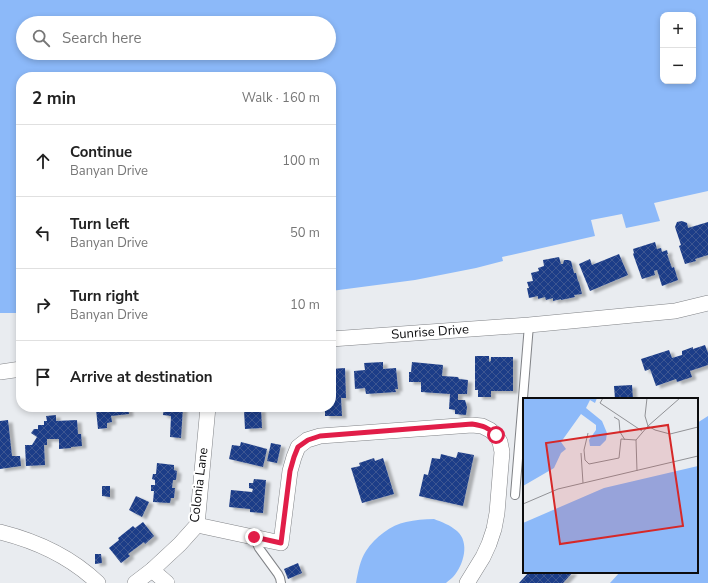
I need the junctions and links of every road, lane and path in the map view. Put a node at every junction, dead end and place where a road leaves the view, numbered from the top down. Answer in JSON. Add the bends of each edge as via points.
{"nodes":[{"id":1,"x":708,"y":302,"type":"edge"},
{"id":2,"x":530,"y":324,"type":"junction"},
{"id":3,"x":336,"y":339,"type":"edge"},
{"id":4,"x":16,"y":370,"type":"edge"},
{"id":5,"x":0,"y":372,"type":"edge"},
{"id":6,"x":524,"y":398,"type":"edge"},
{"id":7,"x":523,"y":404,"type":"edge"},
{"id":8,"x":208,"y":412,"type":"edge"},
{"id":9,"x":515,"y":495,"type":"dead end"},
{"id":10,"x":197,"y":525,"type":"junction"},
{"id":11,"x":0,"y":532,"type":"edge"},
{"id":12,"x":254,"y":537,"type":"junction"},
{"id":13,"x":152,"y":570,"type":"junction"},
{"id":14,"x":98,"y":583,"type":"edge"},
{"id":15,"x":135,"y":583,"type":"edge"},
{"id":16,"x":167,"y":583,"type":"edge"},
{"id":17,"x":281,"y":583,"type":"edge"},
{"id":18,"x":467,"y":583,"type":"edge"}],
"edges":[{"from":1,"to":2,"type":"street","name":"Sunrise Drive","via":[[675,311]]},
{"from":2,"to":3,"type":"street","name":"Sunrise Drive"},
{"from":2,"to":6,"type":"lane"},
{"from":4,"to":5,"type":"street"},
{"from":7,"to":9,"type":"lane"},
{"from":8,"to":10,"type":"street","name":"Colonia Lane"},
{"from":10,"to":12,"type":"street"},
{"from":10,"to":13,"type":"street","name":"Colonia Lane"},
{"from":11,"to":14,"type":"street","via":[[51,551]]},
{"from":12,"to":17,"type":"lane"},
{"from":12,"to":18,"type":"street","via":[[281,543],[290,471],[298,447],[308,440],[320,436],[472,424],[482,426],[496,435],[502,452],[497,513],[489,544]]},
{"from":13,"to":15,"type":"street","name":"Colonia Lane"},
{"from":13,"to":16,"type":"street"}]}
